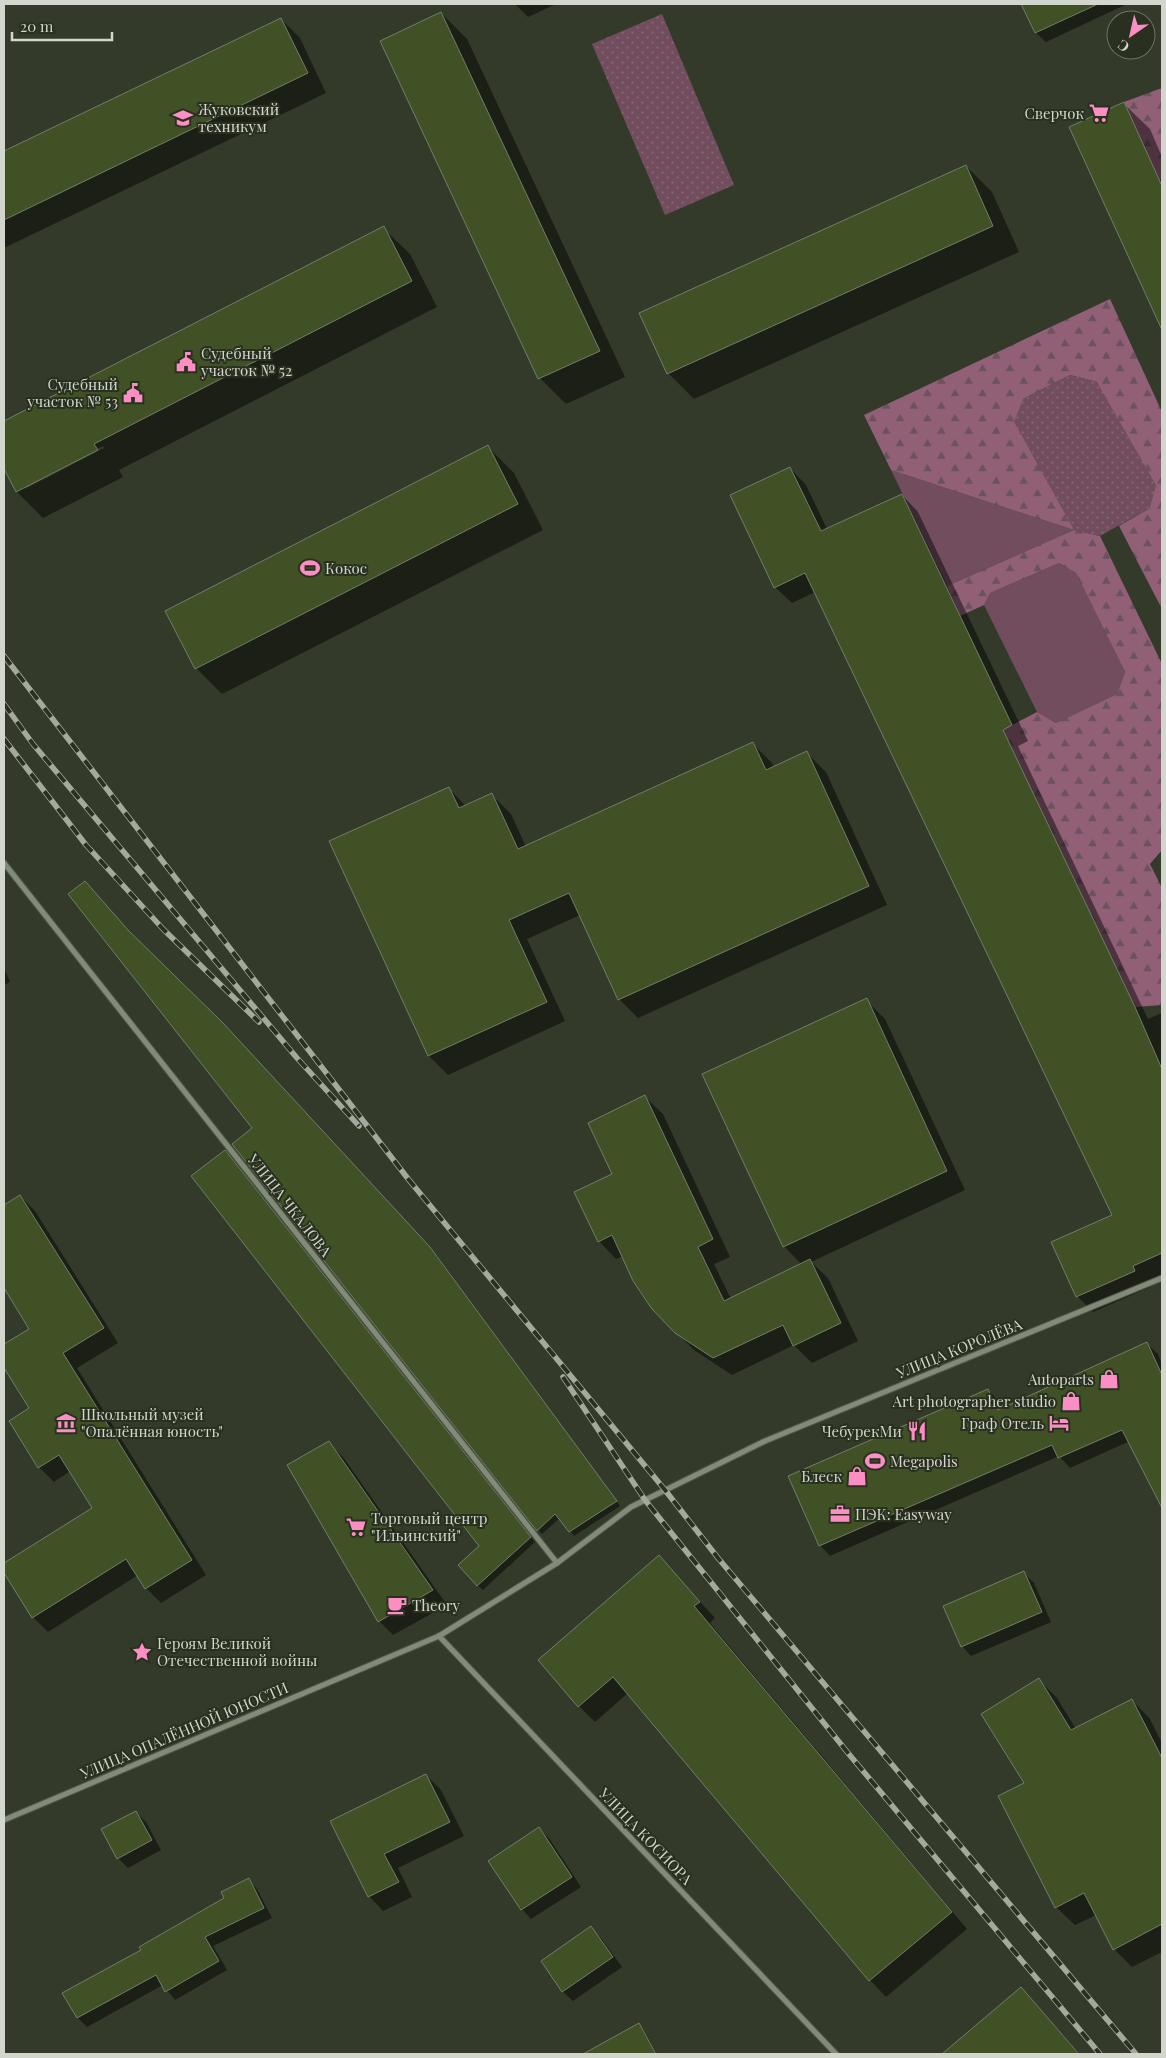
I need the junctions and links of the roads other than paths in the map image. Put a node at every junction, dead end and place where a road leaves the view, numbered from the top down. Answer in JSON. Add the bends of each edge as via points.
{"nodes":[{"id":1,"x":4,"y":863,"type":"edge"},
{"id":2,"x":1162,"y":1278,"type":"edge"},
{"id":3,"x":557,"y":1563,"type":"junction"},
{"id":4,"x":439,"y":1636,"type":"junction"},
{"id":5,"x":4,"y":1820,"type":"edge"},
{"id":6,"x":836,"y":2054,"type":"edge"}],
"edges":[{"from":1,"to":3,"type":"street","name":"УЛИЦА ЧКАЛОВА"},
{"from":2,"to":3,"type":"street","name":"УЛИЦА КОРОЛЁВА","via":[[765,1441],[632,1507]]},
{"from":3,"to":4,"type":"street","name":"УЛИЦА ОПАЛЁННОЙ ЮНОСТИ"},
{"from":4,"to":5,"type":"street","name":"УЛИЦА ОПАЛЁННОЙ ЮНОСТИ"},
{"from":4,"to":6,"type":"street","name":"УЛИЦА КОСИОРА"}]}
